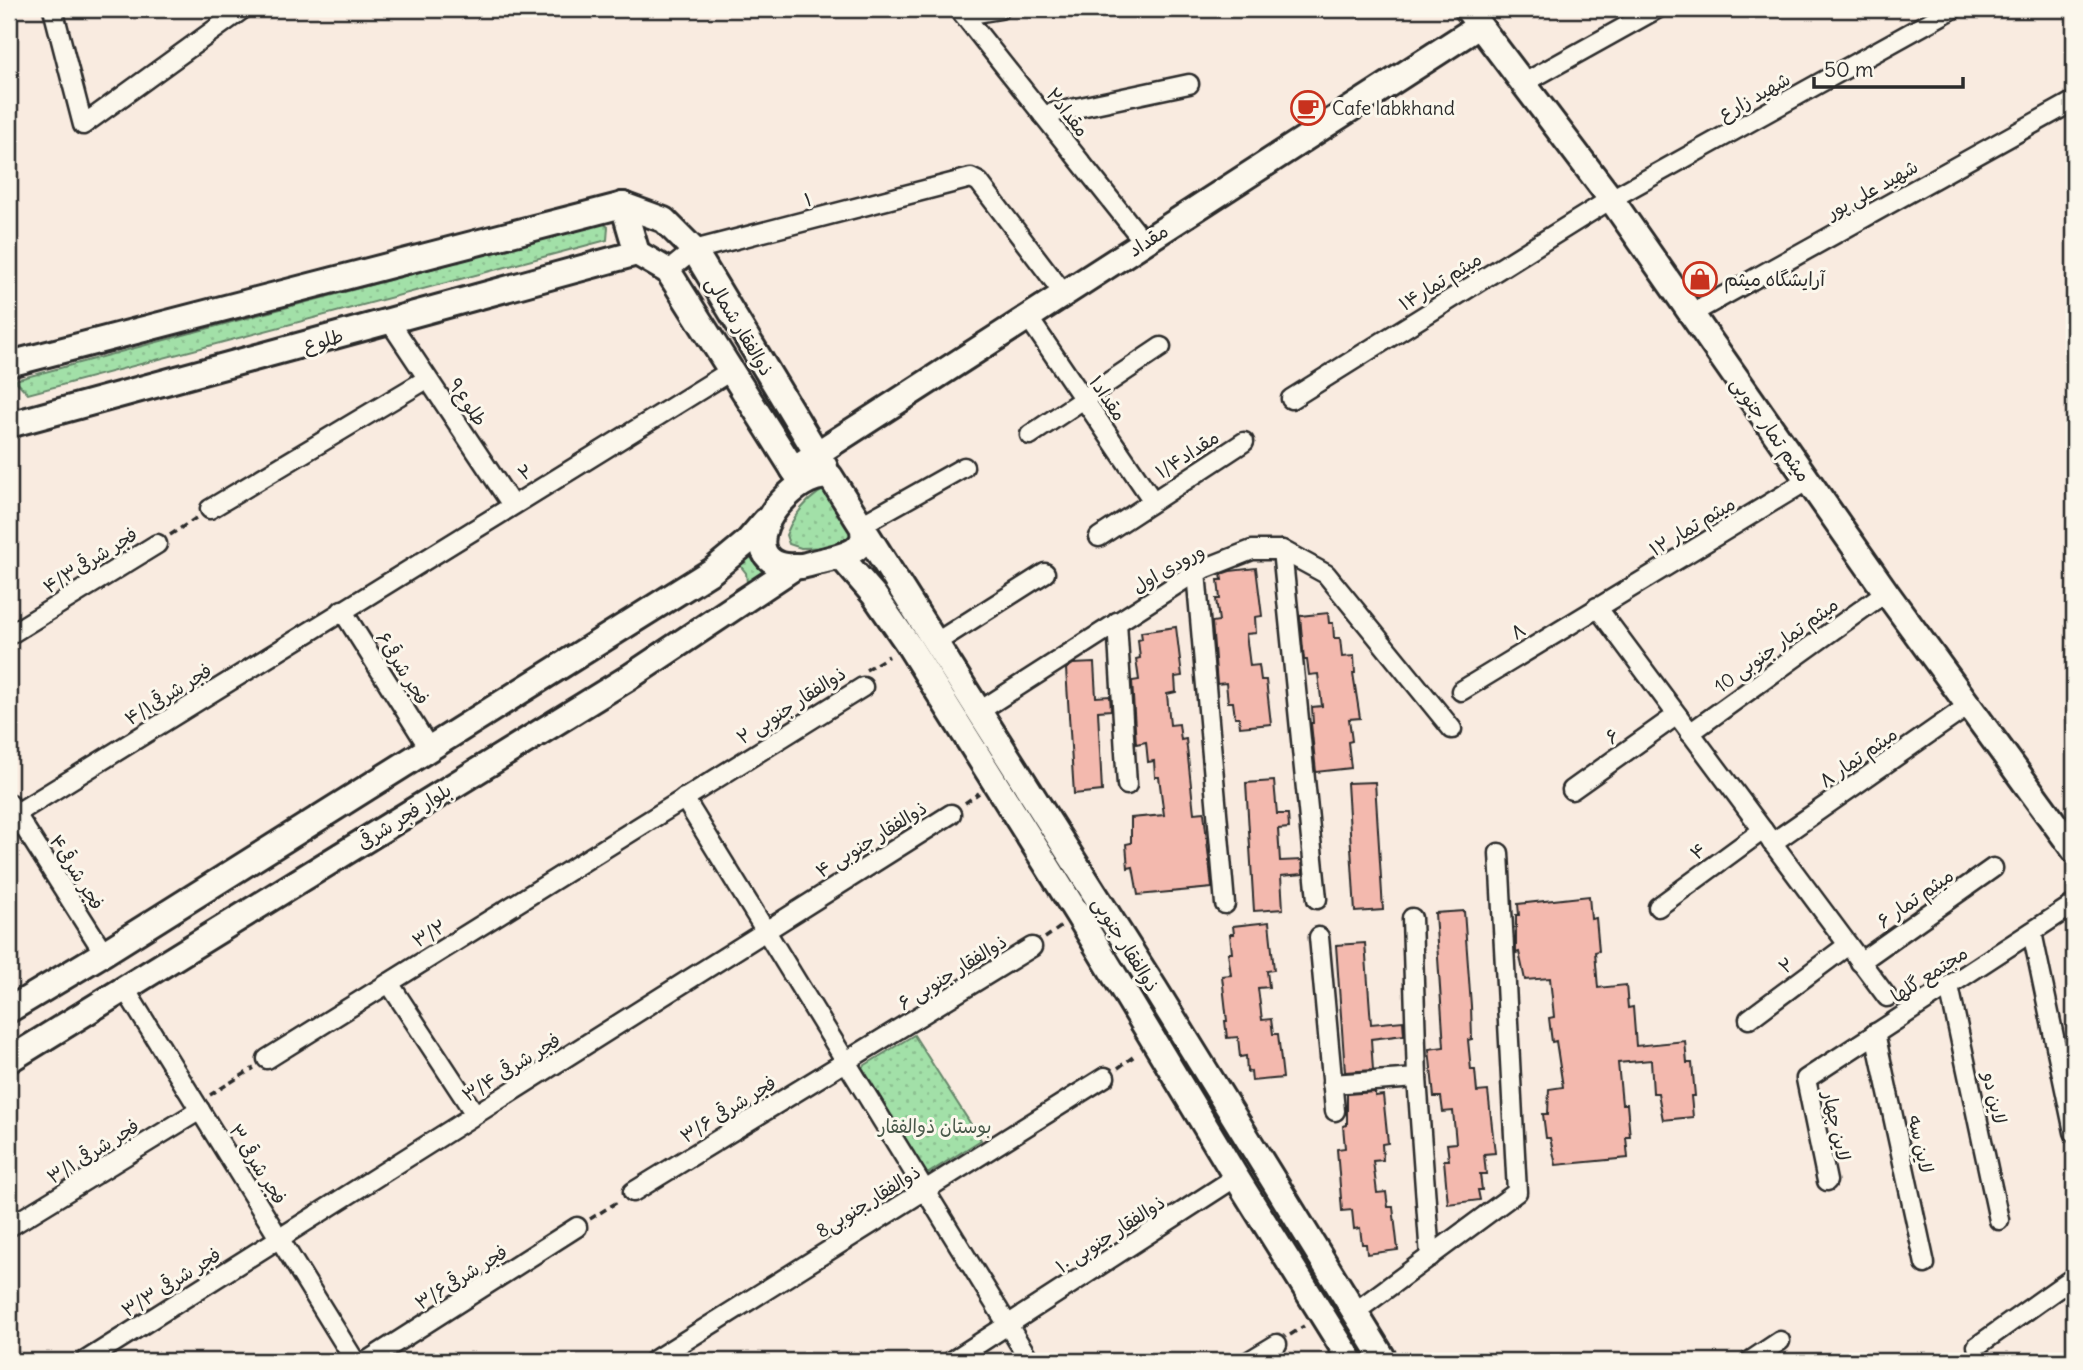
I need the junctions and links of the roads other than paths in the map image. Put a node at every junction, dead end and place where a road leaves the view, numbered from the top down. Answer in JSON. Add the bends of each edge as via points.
{"nodes":[{"id":1,"x":53,"y":9,"type":"edge"},
{"id":2,"x":243,"y":9,"type":"edge"},
{"id":3,"x":1000,"y":9,"type":"edge"},
{"id":4,"x":1657,"y":9,"type":"edge"},
{"id":5,"x":1953,"y":9,"type":"edge"},
{"id":6,"x":962,"y":12,"type":"edge"},
{"id":7,"x":1473,"y":17,"type":"edge"},
{"id":8,"x":1524,"y":83,"type":"junction"},
{"id":9,"x":1189,"y":84,"type":"dead end"},
{"id":10,"x":2074,"y":101,"type":"edge"},
{"id":11,"x":1043,"y":115,"type":"junction"},
{"id":12,"x":1611,"y":200,"type":"junction"},
{"id":13,"x":624,"y":205,"type":"junction"},
{"id":14,"x":1144,"y":242,"type":"junction"},
{"id":15,"x":694,"y":250,"type":"junction"},
{"id":16,"x":637,"y":253,"type":"junction"},
{"id":17,"x":668,"y":271,"type":"junction"},
{"id":18,"x":1064,"y":294,"type":"junction"},
{"id":19,"x":1691,"y":314,"type":"junction"},
{"id":20,"x":1028,"y":317,"type":"junction"},
{"id":21,"x":390,"y":322,"type":"junction"},
{"id":22,"x":1161,"y":347,"type":"dead end"},
{"id":23,"x":9,"y":364,"type":"edge"},
{"id":24,"x":732,"y":370,"type":"junction"},
{"id":25,"x":427,"y":379,"type":"junction"},
{"id":26,"x":1084,"y":399,"type":"junction"},
{"id":27,"x":1291,"y":399,"type":"dead end"},
{"id":28,"x":9,"y":425,"type":"edge"},
{"id":29,"x":1030,"y":435,"type":"dead end"},
{"id":30,"x":1244,"y":442,"type":"dead end"},
{"id":31,"x":817,"y":454,"type":"junction"},
{"id":32,"x":964,"y":467,"type":"dead end"},
{"id":33,"x":831,"y":476,"type":"junction"},
{"id":34,"x":798,"y":477,"type":"junction"},
{"id":35,"x":1808,"y":480,"type":"junction"},
{"id":36,"x":1153,"y":501,"type":"junction"},
{"id":37,"x":512,"y":505,"type":"junction"},
{"id":38,"x":210,"y":509,"type":"road end"},
{"id":39,"x":770,"y":515,"type":"junction"},
{"id":40,"x":862,"y":527,"type":"junction"},
{"id":41,"x":1099,"y":537,"type":"dead end"},
{"id":42,"x":157,"y":544,"type":"road end"},
{"id":43,"x":1282,"y":550,"type":"junction"},
{"id":44,"x":841,"y":557,"type":"junction"},
{"id":45,"x":796,"y":566,"type":"junction"},
{"id":46,"x":1196,"y":572,"type":"junction"},
{"id":47,"x":1045,"y":573,"type":"dead end"},
{"id":48,"x":702,"y":578,"type":"junction"},
{"id":49,"x":1886,"y":592,"type":"junction"},
{"id":50,"x":1597,"y":607,"type":"junction"},
{"id":51,"x":342,"y":610,"type":"junction"},
{"id":52,"x":717,"y":617,"type":"junction"},
{"id":53,"x":1117,"y":622,"type":"junction"},
{"id":54,"x":9,"y":635,"type":"edge"},
{"id":55,"x":935,"y":643,"type":"junction"},
{"id":56,"x":863,"y":687,"type":"road end"},
{"id":57,"x":1461,"y":691,"type":"dead end"},
{"id":58,"x":1968,"y":706,"type":"junction"},
{"id":59,"x":978,"y":712,"type":"junction"},
{"id":60,"x":1677,"y":715,"type":"junction"},
{"id":61,"x":1452,"y":729,"type":"dead end"},
{"id":62,"x":1690,"y":733,"type":"junction"},
{"id":63,"x":429,"y":748,"type":"junction"},
{"id":64,"x":1127,"y":786,"type":"dead end"},
{"id":65,"x":1573,"y":790,"type":"dead end"},
{"id":66,"x":684,"y":798,"type":"junction"},
{"id":67,"x":11,"y":811,"type":"edge"},
{"id":68,"x":951,"y":814,"type":"road end"},
{"id":69,"x":1767,"y":837,"type":"junction"},
{"id":70,"x":2074,"y":850,"type":"edge"},
{"id":71,"x":1499,"y":853,"type":"dead end"},
{"id":72,"x":1993,"y":868,"type":"dead end"},
{"id":73,"x":1317,"y":899,"type":"dead end"},
{"id":74,"x":1225,"y":904,"type":"dead end"},
{"id":75,"x":2074,"y":904,"type":"edge"},
{"id":76,"x":1658,"y":907,"type":"dead end"},
{"id":77,"x":1412,"y":918,"type":"dead end"},
{"id":78,"x":765,"y":930,"type":"junction"},
{"id":79,"x":2032,"y":932,"type":"junction"},
{"id":80,"x":1319,"y":937,"type":"dead end"},
{"id":81,"x":1848,"y":945,"type":"junction"},
{"id":82,"x":1032,"y":947,"type":"road end"},
{"id":83,"x":104,"y":953,"type":"junction"},
{"id":84,"x":1860,"y":962,"type":"junction"},
{"id":85,"x":389,"y":983,"type":"junction"},
{"id":86,"x":1949,"y":986,"type":"junction"},
{"id":87,"x":125,"y":989,"type":"junction"},
{"id":88,"x":1155,"y":989,"type":"junction"},
{"id":89,"x":1887,"y":998,"type":"dead end"},
{"id":90,"x":1131,"y":1004,"type":"junction"},
{"id":91,"x":9,"y":1010,"type":"edge"},
{"id":92,"x":1749,"y":1019,"type":"dead end"},
{"id":93,"x":1875,"y":1033,"type":"junction"},
{"id":94,"x":267,"y":1059,"type":"road end"},
{"id":95,"x":9,"y":1060,"type":"edge"},
{"id":96,"x":846,"y":1061,"type":"junction"},
{"id":97,"x":1104,"y":1077,"type":"road end"},
{"id":98,"x":1417,"y":1078,"type":"junction"},
{"id":99,"x":1806,"y":1079,"type":"joint"},
{"id":100,"x":1332,"y":1084,"type":"junction"},
{"id":101,"x":198,"y":1107,"type":"junction"},
{"id":102,"x":1335,"y":1111,"type":"dead end"},
{"id":103,"x":475,"y":1114,"type":"junction"},
{"id":104,"x":2074,"y":1132,"type":"edge"},
{"id":105,"x":1236,"y":1177,"type":"junction"},
{"id":106,"x":1828,"y":1181,"type":"dead end"},
{"id":107,"x":925,"y":1190,"type":"junction"},
{"id":108,"x":633,"y":1192,"type":"road end"},
{"id":109,"x":1999,"y":1220,"type":"dead end"},
{"id":110,"x":9,"y":1227,"type":"edge"},
{"id":111,"x":577,"y":1227,"type":"road end"},
{"id":112,"x":279,"y":1238,"type":"junction"},
{"id":113,"x":1430,"y":1257,"type":"junction"},
{"id":114,"x":1925,"y":1264,"type":"dead end"},
{"id":115,"x":2074,"y":1277,"type":"edge"},
{"id":116,"x":1354,"y":1312,"type":"junction"},
{"id":117,"x":1008,"y":1326,"type":"junction"},
{"id":118,"x":1780,"y":1341,"type":"dead end"},
{"id":119,"x":1277,"y":1344,"type":"road end"},
{"id":120,"x":1977,"y":1346,"type":"dead end"},
{"id":121,"x":85,"y":1361,"type":"edge"},
{"id":122,"x":355,"y":1361,"type":"edge"},
{"id":123,"x":367,"y":1361,"type":"edge"},
{"id":124,"x":653,"y":1361,"type":"edge"},
{"id":125,"x":952,"y":1361,"type":"edge"},
{"id":126,"x":1030,"y":1361,"type":"edge"},
{"id":127,"x":1249,"y":1361,"type":"edge"},
{"id":128,"x":1351,"y":1361,"type":"edge"},
{"id":129,"x":1385,"y":1361,"type":"edge"},
{"id":130,"x":1750,"y":1361,"type":"edge"}],
"edges":[{"from":1,"to":2,"type":"street","via":[[82,125]]},
{"from":3,"to":6,"type":"street"},
{"from":4,"to":8,"type":"street"},
{"from":5,"to":12,"type":"street","name":"شهید زارع"},
{"from":6,"to":11,"type":"street","name":"مقداد۲"},
{"from":7,"to":8,"type":"main road","name":"میثم تمار جنوبی"},
{"from":7,"to":14,"type":"main road","name":"مقداد"},
{"from":8,"to":12,"type":"main road","name":"میثم تمار جنوبی"},
{"from":9,"to":11,"type":"street"},
{"from":10,"to":19,"type":"street","name":"شهید علی پور"},
{"from":11,"to":14,"type":"street","name":"مقداد۲"},
{"from":12,"to":19,"type":"main road","name":"میثم تمار جنوبی"},
{"from":12,"to":27,"type":"street","name":"میثم تمار۱۴"},
{"from":13,"to":15,"type":"main road","name":"ذوالفقار شمالی","via":[[664,220]]},
{"from":13,"to":16,"type":"main road"},
{"from":13,"to":23,"type":"main road"},
{"from":14,"to":18,"type":"main road","name":"مقداد"},
{"from":15,"to":17,"type":"street","name":"۱"},
{"from":15,"to":18,"type":"street","name":"۱","via":[[971,178],[979,182]]},
{"from":15,"to":31,"type":"main road","name":"ذوالفقار شمالی"},
{"from":16,"to":17,"type":"main road","name":"ذوالفقار شمالی"},
{"from":16,"to":21,"type":"main road","name":"طلوع"},
{"from":17,"to":24,"type":"main road","name":"ذوالفقار شمالی"},
{"from":18,"to":20,"type":"main road","name":"مقداد"},
{"from":19,"to":35,"type":"main road","name":"میثم تمار جنوبی"},
{"from":20,"to":26,"type":"street","name":"مقداد۱"},
{"from":20,"to":31,"type":"main road","name":"مقداد"},
{"from":21,"to":25,"type":"street","name":"طلوع۹"},
{"from":21,"to":28,"type":"main road","name":"طلوع"},
{"from":22,"to":26,"type":"street"},
{"from":24,"to":34,"type":"main road","name":"ذوالفقار شمالی"},
{"from":24,"to":37,"type":"street","name":"۲"},
{"from":25,"to":37,"type":"street","name":"طلوع۹"},
{"from":25,"to":38,"type":"street"},
{"from":26,"to":29,"type":"street"},
{"from":26,"to":36,"type":"street","name":"مقداد۱"},
{"from":30,"to":36,"type":"street","name":"مقداد۱/۴"},
{"from":31,"to":33,"type":"main road","name":"ذوالفقار شمالی"},
{"from":31,"to":34,"type":"main road","name":"مقداد"},
{"from":32,"to":40,"type":"street"},
{"from":33,"to":34,"type":"main road"},
{"from":33,"to":40,"type":"main road"},
{"from":34,"to":39,"type":"main road"},
{"from":35,"to":49,"type":"main road","name":"میثم تمار جنوبی"},
{"from":35,"to":50,"type":"street","name":"میثم تمار ۱۲"},
{"from":36,"to":41,"type":"street","name":"مقداد۱/۴"},
{"from":37,"to":51,"type":"street","name":"۲"},
{"from":39,"to":45,"type":"main road","via":[[762,531],[766,555],[775,563]]},
{"from":39,"to":48,"type":"main road","via":[[747,542]]},
{"from":40,"to":44,"type":"main road","via":[[863,539]]},
{"from":40,"to":55,"type":"main road","name":"ذوالفقار جنوبی"},
{"from":42,"to":54,"type":"street","name":"فجر شرقی۴/۳"},
{"from":43,"to":46,"type":"street","name":"ورودی اول","via":[[1252,550]]},
{"from":43,"to":61,"type":"street","via":[[1326,574]]},
{"from":43,"to":73,"type":"street"},
{"from":44,"to":45,"type":"main road"},
{"from":44,"to":90,"type":"main road","name":"ذوالفقار جنوبی","via":[[874,594],[924,668]]},
{"from":45,"to":52,"type":"main road","name":"بلوار فجر شرقی"},
{"from":46,"to":53,"type":"street","name":"ورودی اول"},
{"from":46,"to":74,"type":"street"},
{"from":47,"to":55,"type":"street"},
{"from":48,"to":52,"type":"main road","via":[[722,575],[737,587],[735,597]]},
{"from":48,"to":63,"type":"main road"},
{"from":49,"to":58,"type":"main road","name":"میثم تمار جنوبی"},
{"from":49,"to":62,"type":"street","name":"میثم تمار جنوبی 10"},
{"from":50,"to":57,"type":"street","name":"۸"},
{"from":50,"to":60,"type":"street"},
{"from":51,"to":63,"type":"street","name":"فجر شرقی۶"},
{"from":51,"to":67,"type":"street","name":"فجر شرقی۴/۱"},
{"from":52,"to":87,"type":"main road","name":"بلوار فجر شرقی","via":[[628,678]]},
{"from":53,"to":59,"type":"street","name":"ورودی اول"},
{"from":53,"to":64,"type":"street"},
{"from":55,"to":59,"type":"main road","name":"ذوالفقار جنوبی"},
{"from":56,"to":66,"type":"street","name":"۲ ذوالفقار جنوبی"},
{"from":58,"to":69,"type":"street","name":"میثم تمار ۸"},
{"from":58,"to":70,"type":"main road","name":"میثم تمار جنوبی"},
{"from":59,"to":88,"type":"main road","name":"ذوالفقار جنوبی"},
{"from":60,"to":62,"type":"street"},
{"from":60,"to":65,"type":"street","name":"۶"},
{"from":62,"to":69,"type":"street"},
{"from":63,"to":83,"type":"main road"},
{"from":66,"to":78,"type":"street"},
{"from":66,"to":85,"type":"street","name":"۳/۲"},
{"from":67,"to":83,"type":"street","name":"فجر شرقی۴"},
{"from":68,"to":78,"type":"street","name":"۴ ذوالفقار جنوبی"},
{"from":69,"to":76,"type":"street","name":"۴"},
{"from":69,"to":81,"type":"street"},
{"from":71,"to":113,"type":"street","via":[[1517,1192]]},
{"from":72,"to":84,"type":"street","name":"میثم تمار ۶"},
{"from":75,"to":79,"type":"street","name":"مجتمع گلها"},
{"from":77,"to":98,"type":"street"},
{"from":78,"to":96,"type":"street"},
{"from":78,"to":103,"type":"street","name":"۳/۴ فجر شرقی"},
{"from":79,"to":86,"type":"street","name":"مجتمع گلها"},
{"from":79,"to":104,"type":"street"},
{"from":80,"to":100,"type":"street"},
{"from":81,"to":84,"type":"street"},
{"from":81,"to":92,"type":"street","name":"۲"},
{"from":82,"to":96,"type":"street","name":"۶ ذوالفقار جنوبی"},
{"from":83,"to":91,"type":"main road"},
{"from":84,"to":89,"type":"street"},
{"from":85,"to":94,"type":"street","name":"۳/۲"},
{"from":85,"to":103,"type":"street"},
{"from":86,"to":93,"type":"street","name":"مجتمع گلها"},
{"from":86,"to":109,"type":"street","name":"لاین دو"},
{"from":87,"to":95,"type":"main road","name":"بلوار فجر شرقی"},
{"from":87,"to":101,"type":"street","name":"۳ فجر شرقی"},
{"from":88,"to":90,"type":"main road"},
{"from":88,"to":116,"type":"main road","name":"ذوالفقار جنوبی"},
{"from":90,"to":105,"type":"main road","name":"ذوالفقار جنوبی"},
{"from":93,"to":99,"type":"street","name":"مجتمع گلها"},
{"from":93,"to":114,"type":"street","name":"لاین سه"},
{"from":96,"to":107,"type":"street"},
{"from":96,"to":108,"type":"street","name":"۳/۶ فجر شرقی"},
{"from":97,"to":107,"type":"street","name":"8ذوالفقار جنوبی"},
{"from":98,"to":100,"type":"street"},
{"from":98,"to":113,"type":"street"},
{"from":99,"to":106,"type":"street","name":"لاین چهار"},
{"from":100,"to":102,"type":"street"},
{"from":101,"to":110,"type":"street","name":"۳/۱ فجر شرقی"},
{"from":101,"to":112,"type":"street","name":"۳ فجر شرقی"},
{"from":103,"to":112,"type":"street","name":"۳/۴ فجر شرقی"},
{"from":105,"to":117,"type":"street","name":"۱۰ ذوالفقار جنوبی"},
{"from":105,"to":128,"type":"main road","name":"ذوالفقار جنوبی"},
{"from":107,"to":117,"type":"street"},
{"from":107,"to":124,"type":"street","name":"8ذوالفقار جنوبی"},
{"from":111,"to":123,"type":"street","name":"فجر شرقی۳/۶"},
{"from":112,"to":121,"type":"street","name":"۳/۳ فجر شرقی"},
{"from":112,"to":122,"type":"street","name":"۳ فجر شرقی"},
{"from":113,"to":116,"type":"street"},
{"from":115,"to":120,"type":"street"},
{"from":116,"to":129,"type":"main road","name":"ذوالفقار جنوبی"},
{"from":117,"to":125,"type":"street","name":"۱۰ ذوالفقار جنوبی"},
{"from":117,"to":126,"type":"street"},
{"from":118,"to":130,"type":"street"},
{"from":119,"to":127,"type":"street"}]}
